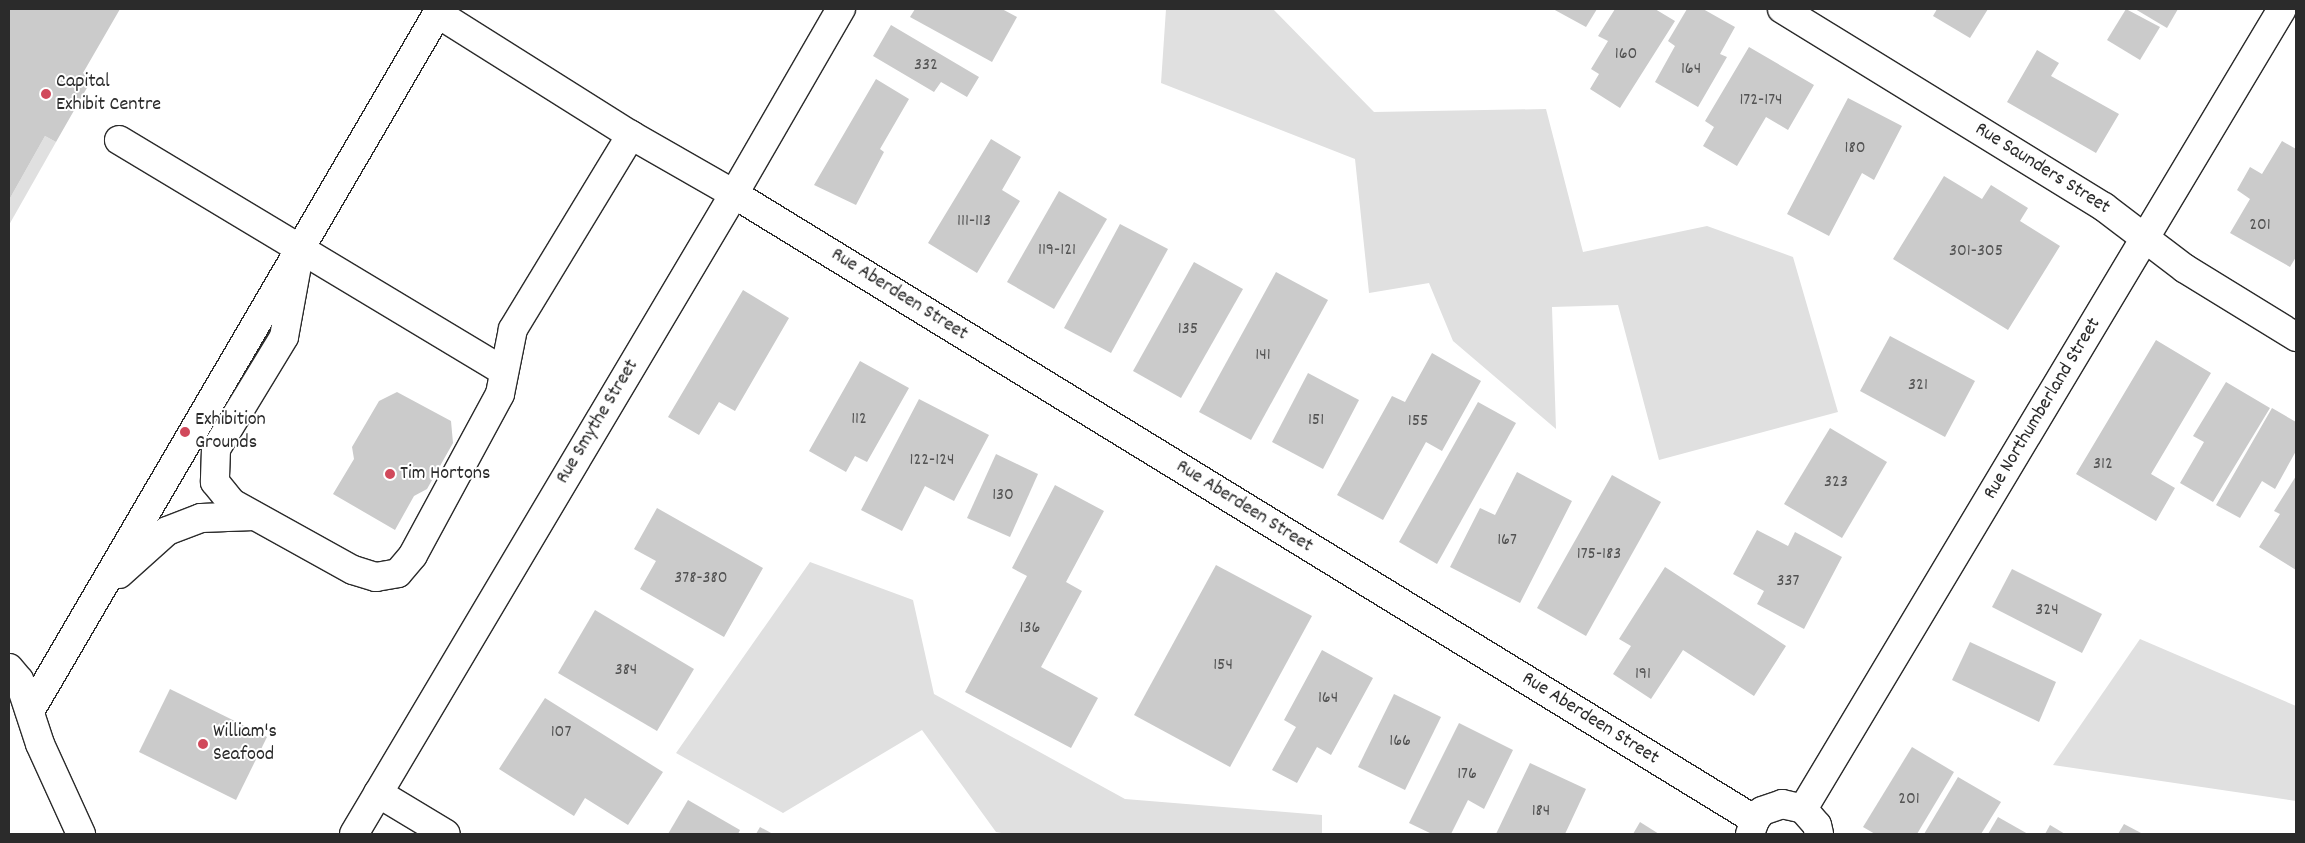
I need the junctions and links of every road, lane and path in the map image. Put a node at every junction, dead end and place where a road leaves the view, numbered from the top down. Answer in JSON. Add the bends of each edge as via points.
{"nodes":[{"id":1,"x":841,"y":9,"type":"edge"},
{"id":2,"x":1782,"y":9,"type":"edge"},
{"id":3,"x":2282,"y":9,"type":"edge"},
{"id":4,"x":438,"y":11,"type":"edge"},
{"id":5,"x":631,"y":135,"type":"junction"},
{"id":6,"x":119,"y":140,"type":"dead end"},
{"id":7,"x":734,"y":194,"type":"junction"},
{"id":8,"x":2145,"y":238,"type":"junction"},
{"id":9,"x":300,"y":249,"type":"junction"},
{"id":10,"x":2296,"y":337,"type":"edge"},
{"id":11,"x":503,"y":371,"type":"junction"},
{"id":12,"x":254,"y":516,"type":"junction"},
{"id":13,"x":100,"y":591,"type":"junction"},
{"id":14,"x":9,"y":668,"type":"edge"},
{"id":15,"x":30,"y":711,"type":"junction"},
{"id":16,"x":378,"y":793,"type":"junction"},
{"id":17,"x":1803,"y":809,"type":"junction"},
{"id":18,"x":1753,"y":827,"type":"edge"},
{"id":19,"x":81,"y":834,"type":"edge"},
{"id":20,"x":354,"y":834,"type":"edge"},
{"id":21,"x":446,"y":834,"type":"edge"},
{"id":22,"x":1819,"y":834,"type":"edge"}],
"edges":[{"from":1,"to":7,"type":"street","name":"Rue Smythe Street"},
{"from":2,"to":8,"type":"street","name":"Rue Saunders Street","via":[[2104,207]]},
{"from":3,"to":8,"type":"street","name":"Rue Northumberland Street"},
{"from":4,"to":5,"type":"street","name":"Rue Aberdeen Street"},
{"from":4,"to":9,"type":"street"},
{"from":5,"to":7,"type":"street","name":"Rue Aberdeen Street"},
{"from":5,"to":11,"type":"street","via":[[513,328]]},
{"from":6,"to":9,"type":"street"},
{"from":7,"to":16,"type":"street","name":"Rue Smythe Street"},
{"from":7,"to":18,"type":"street","name":"Rue Aberdeen Street"},
{"from":8,"to":10,"type":"street","name":"Rue Saunders Street","via":[[2184,268]]},
{"from":8,"to":17,"type":"street","name":"Rue Northumberland Street"},
{"from":9,"to":11,"type":"street"},
{"from":9,"to":12,"type":"street","via":[[284,338],[216,449],[216,482],[232,503]]},
{"from":9,"to":13,"type":"street"},
{"from":11,"to":12,"type":"street","via":[[500,394],[413,555],[398,574],[376,577],[353,570]]},
{"from":12,"to":13,"type":"street","via":[[201,518],[167,531]]},
{"from":13,"to":15,"type":"street"},
{"from":14,"to":15,"type":"street","via":[[19,680]]},
{"from":15,"to":19,"type":"street","via":[[40,744]]},
{"from":16,"to":20,"type":"street","name":"Rue Smythe Street"},
{"from":16,"to":21,"type":"street"},
{"from":17,"to":18,"type":"street","via":[[1782,804],[1762,811]]},
{"from":17,"to":22,"type":"street","via":[[1817,825]]}]}
